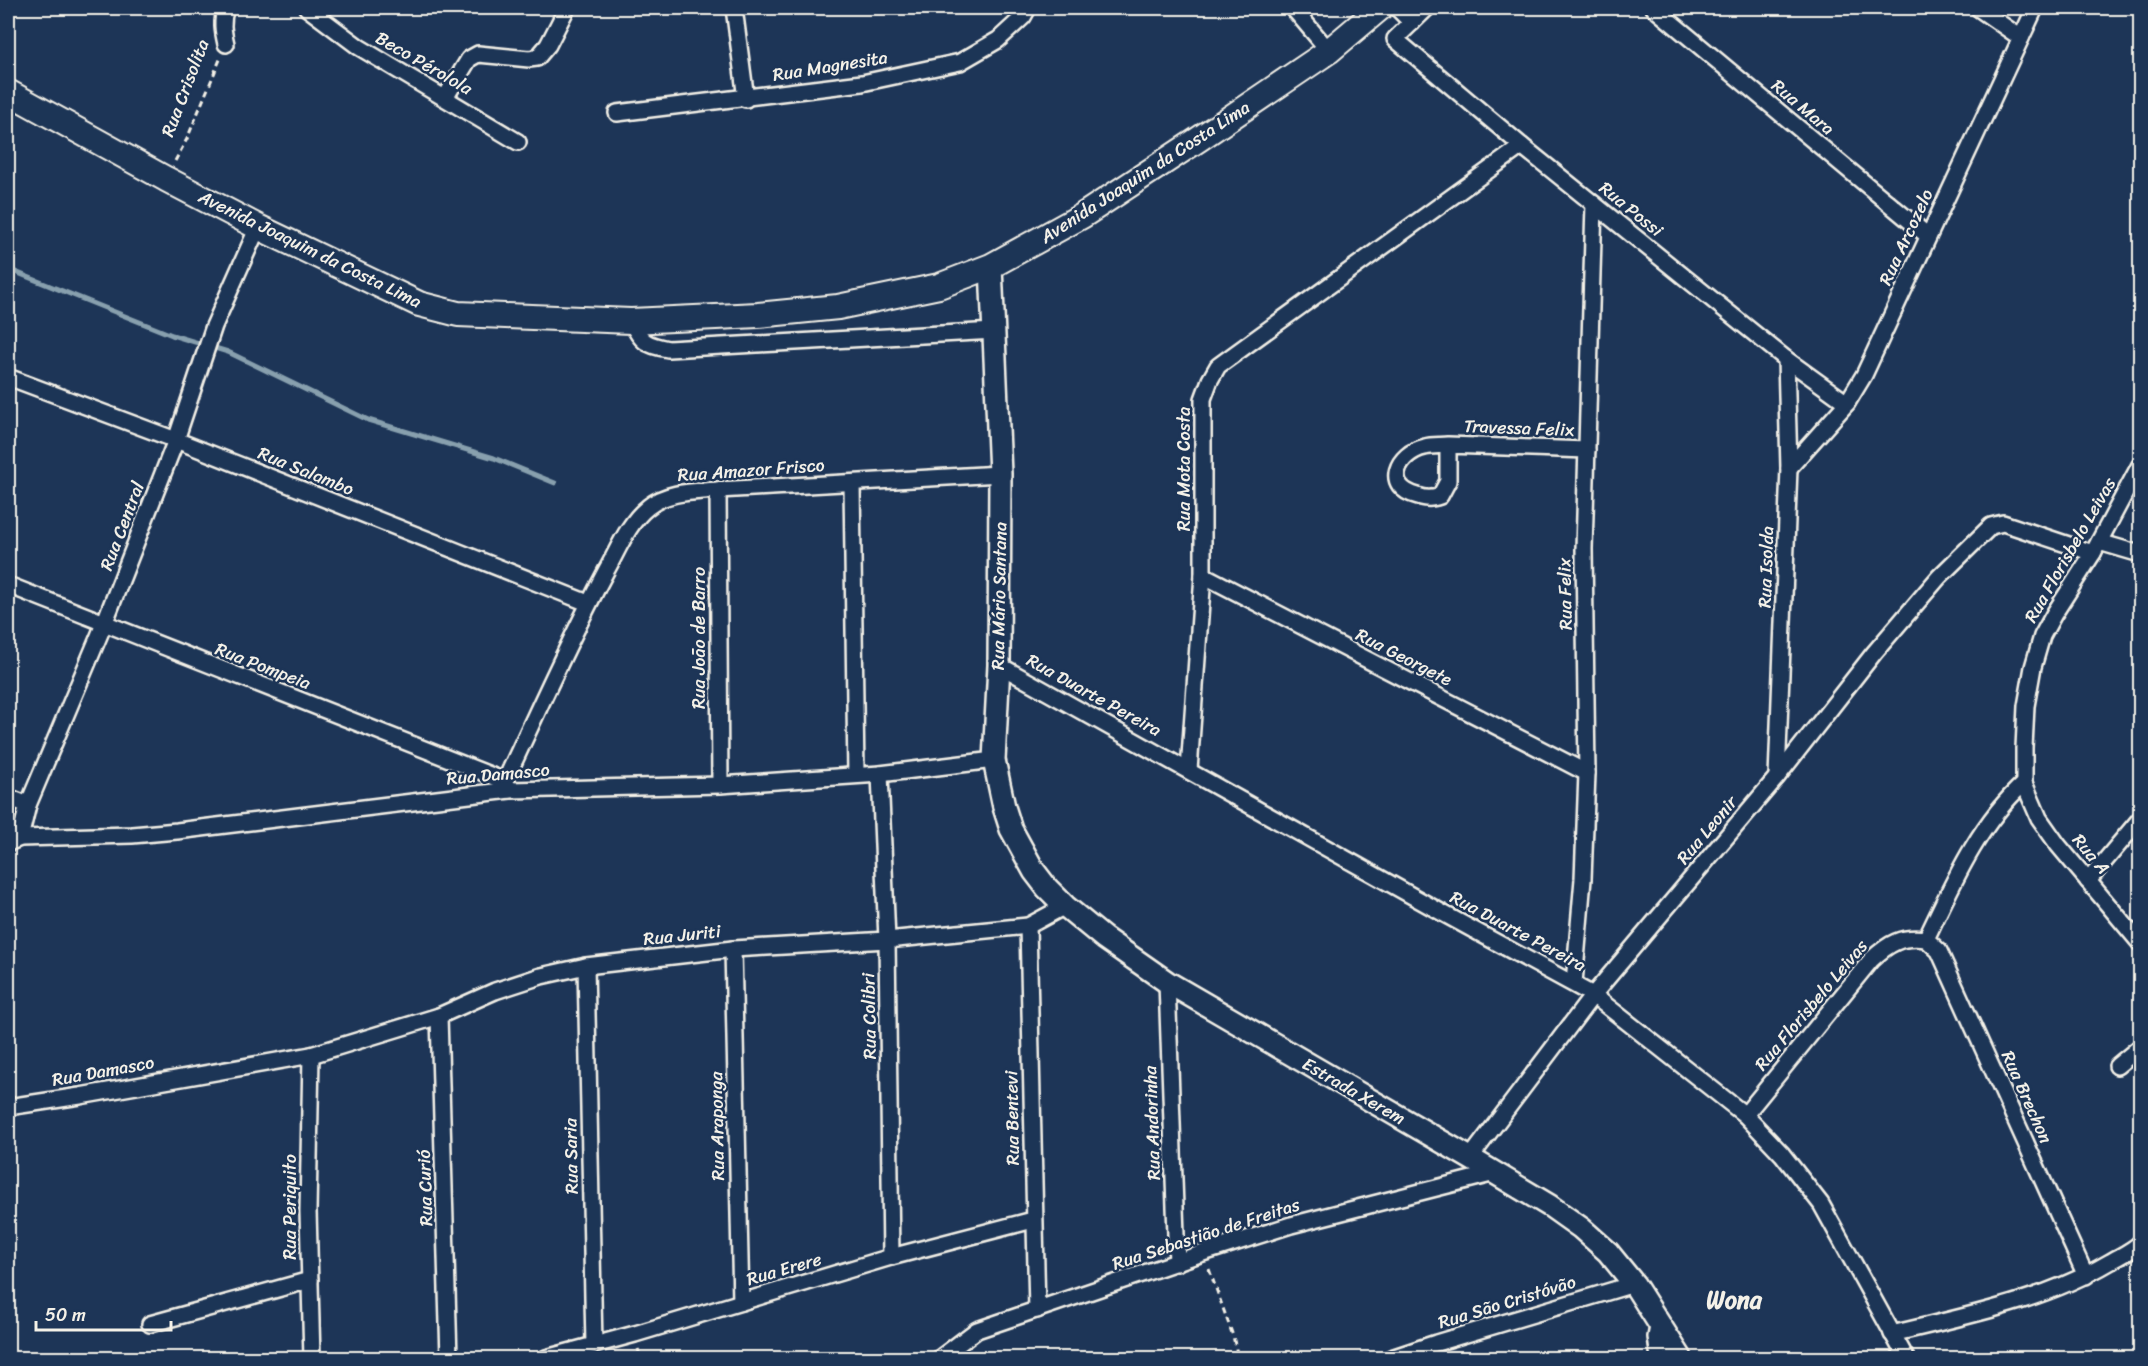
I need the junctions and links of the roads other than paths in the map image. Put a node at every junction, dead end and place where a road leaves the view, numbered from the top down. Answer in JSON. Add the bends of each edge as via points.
{"nodes":[{"id":1,"x":226,"y":8,"type":"edge"},
{"id":2,"x":567,"y":8,"type":"edge"},
{"id":3,"x":734,"y":8,"type":"edge"},
{"id":4,"x":1028,"y":8,"type":"edge"},
{"id":5,"x":1293,"y":8,"type":"edge"},
{"id":6,"x":1380,"y":8,"type":"edge"},
{"id":7,"x":1397,"y":8,"type":"edge"},
{"id":8,"x":1427,"y":8,"type":"edge"},
{"id":9,"x":1653,"y":8,"type":"edge"},
{"id":10,"x":1978,"y":8,"type":"edge"},
{"id":11,"x":2035,"y":8,"type":"edge"},
{"id":12,"x":312,"y":9,"type":"edge"},
{"id":13,"x":1412,"y":23,"type":"junction"},
{"id":14,"x":2021,"y":38,"type":"junction"},
{"id":15,"x":226,"y":44,"type":"road end"},
{"id":16,"x":1329,"y":51,"type":"junction"},
{"id":17,"x":8,"y":92,"type":"edge"},
{"id":18,"x":445,"y":98,"type":"junction"},
{"id":19,"x":746,"y":99,"type":"junction"},
{"id":20,"x":617,"y":113,"type":"dead end"},
{"id":21,"x":518,"y":141,"type":"dead end"},
{"id":22,"x":1522,"y":146,"type":"junction"},
{"id":23,"x":1594,"y":204,"type":"junction"},
{"id":24,"x":258,"y":227,"type":"junction"},
{"id":25,"x":1928,"y":236,"type":"junction"},
{"id":26,"x":991,"y":266,"type":"junction"},
{"id":27,"x":631,"y":321,"type":"junction"},
{"id":28,"x":994,"y":331,"type":"junction"},
{"id":29,"x":1786,"y":359,"type":"junction"},
{"id":30,"x":8,"y":376,"type":"edge"},
{"id":31,"x":1847,"y":403,"type":"junction"},
{"id":32,"x":176,"y":440,"type":"junction"},
{"id":33,"x":1448,"y":445,"type":"dead end"},
{"id":34,"x":1587,"y":450,"type":"junction"},
{"id":35,"x":2140,"y":465,"type":"edge"},
{"id":36,"x":1789,"y":468,"type":"junction"},
{"id":37,"x":1000,"y":474,"type":"junction"},
{"id":38,"x":852,"y":483,"type":"junction"},
{"id":39,"x":718,"y":490,"type":"junction"},
{"id":40,"x":2096,"y":548,"type":"junction"},
{"id":41,"x":2140,"y":554,"type":"edge"},
{"id":42,"x":1203,"y":575,"type":"junction"},
{"id":43,"x":8,"y":585,"type":"edge"},
{"id":44,"x":588,"y":603,"type":"junction"},
{"id":45,"x":104,"y":624,"type":"junction"},
{"id":46,"x":999,"y":665,"type":"junction"},
{"id":47,"x":994,"y":760,"type":"junction"},
{"id":48,"x":1190,"y":770,"type":"junction"},
{"id":49,"x":1587,"y":773,"type":"junction"},
{"id":50,"x":880,"y":774,"type":"junction"},
{"id":51,"x":856,"y":775,"type":"junction"},
{"id":52,"x":1777,"y":777,"type":"junction"},
{"id":53,"x":2024,"y":783,"type":"junction"},
{"id":54,"x":720,"y":785,"type":"junction"},
{"id":55,"x":507,"y":786,"type":"junction"},
{"id":56,"x":8,"y":797,"type":"edge"},
{"id":57,"x":28,"y":805,"type":"junction"},
{"id":58,"x":2140,"y":819,"type":"edge"},
{"id":59,"x":14,"y":840,"type":"edge"},
{"id":60,"x":2088,"y":881,"type":"junction"},
{"id":61,"x":1065,"y":906,"type":"junction"},
{"id":62,"x":1029,"y":926,"type":"junction"},
{"id":63,"x":1926,"y":939,"type":"junction"},
{"id":64,"x":887,"y":940,"type":"junction"},
{"id":65,"x":2140,"y":943,"type":"edge"},
{"id":66,"x":733,"y":949,"type":"junction"},
{"id":67,"x":586,"y":966,"type":"junction"},
{"id":68,"x":1167,"y":982,"type":"junction"},
{"id":69,"x":1574,"y":983,"type":"junction"},
{"id":70,"x":1593,"y":995,"type":"junction"},
{"id":71,"x":439,"y":1016,"type":"junction"},
{"id":72,"x":2140,"y":1047,"type":"edge"},
{"id":73,"x":311,"y":1055,"type":"junction"},
{"id":74,"x":2117,"y":1066,"type":"dead end"},
{"id":75,"x":8,"y":1107,"type":"edge"},
{"id":76,"x":1745,"y":1115,"type":"junction"},
{"id":77,"x":1470,"y":1158,"type":"junction"},
{"id":78,"x":1495,"y":1173,"type":"junction"},
{"id":79,"x":1033,"y":1220,"type":"junction"},
{"id":80,"x":2140,"y":1243,"type":"edge"},
{"id":81,"x":891,"y":1257,"type":"junction"},
{"id":82,"x":1177,"y":1263,"type":"junction"},
{"id":83,"x":2086,"y":1276,"type":"junction"},
{"id":84,"x":310,"y":1280,"type":"junction"},
{"id":85,"x":1635,"y":1284,"type":"junction"},
{"id":86,"x":741,"y":1302,"type":"junction"},
{"id":87,"x":1037,"y":1310,"type":"junction"},
{"id":88,"x":1659,"y":1322,"type":"junction"},
{"id":89,"x":150,"y":1324,"type":"dead end"},
{"id":90,"x":1892,"y":1334,"type":"junction"},
{"id":91,"x":1436,"y":1343,"type":"junction"},
{"id":92,"x":594,"y":1346,"type":"junction"},
{"id":93,"x":312,"y":1359,"type":"edge"},
{"id":94,"x":449,"y":1359,"type":"edge"},
{"id":95,"x":546,"y":1359,"type":"edge"},
{"id":96,"x":940,"y":1359,"type":"edge"},
{"id":97,"x":1391,"y":1359,"type":"edge"},
{"id":98,"x":1440,"y":1359,"type":"edge"},
{"id":99,"x":1659,"y":1359,"type":"edge"},
{"id":100,"x":1681,"y":1359,"type":"edge"},
{"id":101,"x":1906,"y":1359,"type":"edge"}],
"edges":[{"from":1,"to":15,"type":"street","name":"Rua Crisolita","via":[[222,18]]},
{"from":2,"to":18,"type":"street","via":[[537,58],[478,54],[469,59]]},
{"from":3,"to":19,"type":"street"},
{"from":4,"to":19,"type":"street","name":"Rua Magnesita","via":[[998,40],[960,62],[862,83]]},
{"from":5,"to":16,"type":"street"},
{"from":6,"to":16,"type":"main road","name":"Avenida Joaquim da Costa Lima"},
{"from":7,"to":13,"type":"street"},
{"from":8,"to":13,"type":"street"},
{"from":9,"to":25,"type":"street","name":"Rua Mara"},
{"from":10,"to":14,"type":"street"},
{"from":11,"to":14,"type":"street","name":"Rua Arcozelo"},
{"from":12,"to":18,"type":"street","name":"Beco Pérolola","via":[[359,47]]},
{"from":13,"to":22,"type":"street","name":"Rua Possi","via":[[1395,39]]},
{"from":14,"to":25,"type":"street","name":"Rua Arcozelo"},
{"from":16,"to":26,"type":"main road","name":"Avenida Joaquim da Costa Lima","via":[[1082,216]]},
{"from":17,"to":24,"type":"main road","name":"Avenida Joaquim da Costa Lima"},
{"from":18,"to":21,"type":"street","name":"Beco Pérolola"},
{"from":19,"to":20,"type":"street","name":"Rua Magnesita"},
{"from":22,"to":23,"type":"street","name":"Rua Possi"},
{"from":22,"to":42,"type":"street","name":"Rua Mota Costa","via":[[1218,366],[1203,399]]},
{"from":23,"to":29,"type":"street","name":"Rua Possi"},
{"from":23,"to":34,"type":"street","name":"Rua Felix"},
{"from":24,"to":27,"type":"main road","name":"Avenida Joaquim da Costa Lima","via":[[419,304],[458,314]]},
{"from":24,"to":32,"type":"street","name":"Rua Central","via":[[214,326]]},
{"from":25,"to":31,"type":"street","name":"Rua Arcozelo","via":[[1864,375]]},
{"from":26,"to":27,"type":"main road","name":"Avenida Joaquim da Costa Lima","via":[[939,286],[838,307]]},
{"from":26,"to":28,"type":"street","name":"Rua Mário Santana"},
{"from":27,"to":28,"type":"street","via":[[639,337],[650,345],[668,349]]},
{"from":28,"to":37,"type":"street","name":"Rua Mário Santana"},
{"from":29,"to":31,"type":"street","name":"Rua Possi"},
{"from":29,"to":36,"type":"street","name":"Rua Isolda"},
{"from":30,"to":32,"type":"street","name":"Rua Salambo"},
{"from":31,"to":36,"type":"street","name":"Rua Arcozelo"},
{"from":32,"to":44,"type":"street","name":"Rua Salambo"},
{"from":32,"to":45,"type":"street","name":"Rua Central"},
{"from":33,"to":34,"type":"street","name":"Travessa Felix"},
{"from":34,"to":49,"type":"street","name":"Rua Felix"},
{"from":35,"to":40,"type":"street","name":"Rua Florisbelo Leivas"},
{"from":36,"to":52,"type":"street","name":"Rua Isolda"},
{"from":37,"to":38,"type":"street","name":"Rua Amazor Frisco"},
{"from":37,"to":46,"type":"street","name":"Rua Mário Santana"},
{"from":38,"to":39,"type":"street","name":"Rua Amazor Frisco"},
{"from":38,"to":51,"type":"street"},
{"from":39,"to":44,"type":"street","name":"Rua Amazor Frisco","via":[[672,495],[646,508],[629,528]]},
{"from":39,"to":54,"type":"street","name":"Rua Joāo de Barro"},
{"from":40,"to":41,"type":"street"},
{"from":40,"to":52,"type":"street","name":"Rua Leonir","via":[[2002,523],[1991,526],[1939,577],[1874,653]]},
{"from":40,"to":53,"type":"street","name":"Rua Florisbelo Leivas","via":[[2042,636],[2032,666],[2026,706]]},
{"from":42,"to":48,"type":"street","name":"Rua Mota Costa"},
{"from":42,"to":49,"type":"street","name":"Rua Georgete"},
{"from":43,"to":45,"type":"street","name":"Rua Pompeia"},
{"from":44,"to":55,"type":"street","name":"Rua Amazor Frisco"},
{"from":45,"to":55,"type":"street","name":"Rua Pompeia"},
{"from":45,"to":57,"type":"street","name":"Rua Central"},
{"from":46,"to":47,"type":"street","name":"Rua Mário Santana"},
{"from":46,"to":48,"type":"street","name":"Rua Duarte Pereira"},
{"from":47,"to":50,"type":"street","name":"Rua Damasco"},
{"from":47,"to":61,"type":"street","name":"Rua Mário Santana","via":[[1004,807],[1020,849],[1040,880]]},
{"from":48,"to":69,"type":"street","name":"Rua Duarte Pereira"},
{"from":49,"to":69,"type":"street","name":"Rua Felix"},
{"from":50,"to":51,"type":"street","name":"Rua Damasco"},
{"from":50,"to":64,"type":"street","name":"Rua Colibri"},
{"from":51,"to":54,"type":"street","name":"Rua Damasco"},
{"from":52,"to":70,"type":"street","name":"Rua Leonir"},
{"from":53,"to":60,"type":"street","name":"Rua A","via":[[2039,818]]},
{"from":53,"to":63,"type":"street","via":[[1992,818],[1962,866]]},
{"from":54,"to":55,"type":"street","name":"Rua Damasco"},
{"from":55,"to":59,"type":"street","name":"Rua Damasco","via":[[177,831]]},
{"from":56,"to":57,"type":"street"},
{"from":57,"to":59,"type":"street","name":"Rua Central"},
{"from":58,"to":60,"type":"street"},
{"from":60,"to":65,"type":"street","name":"Rua A"},
{"from":61,"to":62,"type":"street","name":"Rua Juriti"},
{"from":61,"to":68,"type":"street","name":"Estrada Xerem"},
{"from":62,"to":64,"type":"street","name":"Rua Juriti"},
{"from":62,"to":79,"type":"street","name":"Rua Bentevi"},
{"from":63,"to":76,"type":"street","name":"Rua Florisbelo Leivas","via":[[1913,937],[1890,944],[1871,960]]},
{"from":63,"to":83,"type":"street","name":"Rua Brechon","via":[[1939,951]]},
{"from":64,"to":66,"type":"street","name":"Rua Juriti"},
{"from":64,"to":81,"type":"street","name":"Rua Colibri"},
{"from":66,"to":67,"type":"street","name":"Rua Juriti"},
{"from":66,"to":86,"type":"street","name":"Rua Araponga"},
{"from":67,"to":71,"type":"street","name":"Rua Juriti","via":[[495,991]]},
{"from":67,"to":92,"type":"street","name":"Rua Saria"},
{"from":68,"to":77,"type":"street","name":"Estrada Xerem"},
{"from":68,"to":82,"type":"street","name":"Rua Andorinha"},
{"from":69,"to":70,"type":"street","name":"Rua Duarte Pereira"},
{"from":70,"to":76,"type":"street","name":"Rua Duarte Pereira"},
{"from":70,"to":77,"type":"street","name":"Rua Leonir"},
{"from":71,"to":73,"type":"street","name":"Rua Juriti"},
{"from":71,"to":94,"type":"street","name":"Rua Curió"},
{"from":72,"to":74,"type":"street"},
{"from":73,"to":75,"type":"street","name":"Rua Damasco"},
{"from":73,"to":84,"type":"street","name":"Rua Periquito"},
{"from":76,"to":90,"type":"street","name":"Rua Duarte Pereira","via":[[1821,1204]]},
{"from":77,"to":78,"type":"street","name":"Estrada Xerem"},
{"from":78,"to":82,"type":"street","name":"Rua Sebastião de Freitas","via":[[1291,1225]]},
{"from":78,"to":85,"type":"street","name":"Estrada Xerem","via":[[1581,1228]]},
{"from":79,"to":81,"type":"street","name":"Rua Erere"},
{"from":79,"to":87,"type":"street","name":"Rua Bentevi"},
{"from":80,"to":83,"type":"street"},
{"from":81,"to":86,"type":"street","name":"Rua Erere"},
{"from":82,"to":87,"type":"street","name":"Rua Sebastião de Freitas"},
{"from":83,"to":90,"type":"street","via":[[2049,1291]]},
{"from":84,"to":89,"type":"street"},
{"from":84,"to":93,"type":"street","name":"Rua Periquito"},
{"from":85,"to":88,"type":"street","name":"Estrada Xerem"},
{"from":85,"to":91,"type":"street","name":"Rua São Cristóvão"},
{"from":86,"to":92,"type":"street","name":"Rua Erere"},
{"from":87,"to":96,"type":"street","name":"Rua Sebastião de Freitas","via":[[977,1330]]},
{"from":88,"to":99,"type":"street"},
{"from":88,"to":100,"type":"street","name":"Estrada Xerem"},
{"from":90,"to":101,"type":"street","name":"Rua Duarte Pereira"},
{"from":91,"to":97,"type":"street","name":"Rua São Cristóvão"},
{"from":91,"to":98,"type":"street"},
{"from":92,"to":95,"type":"street","name":"Rua Erere"}]}
